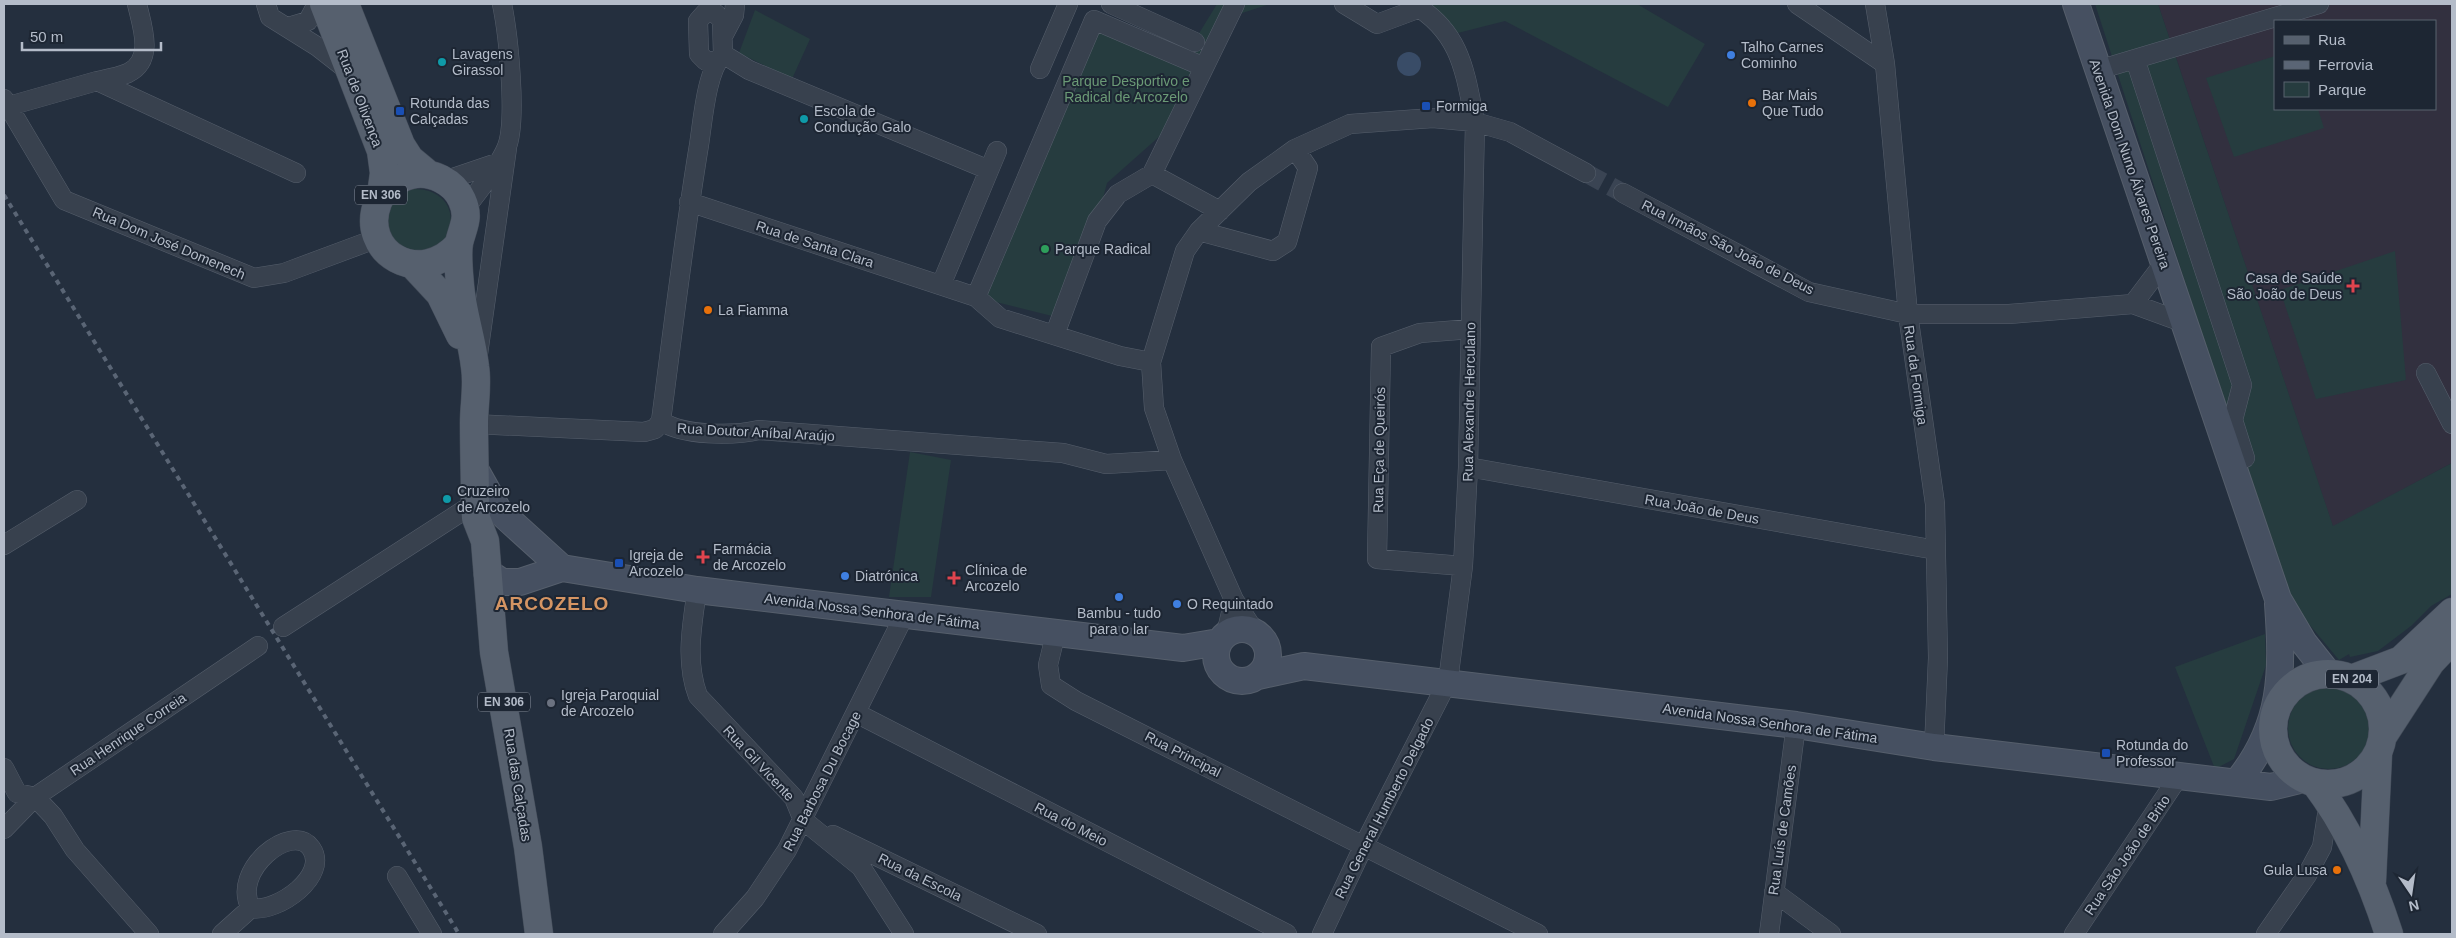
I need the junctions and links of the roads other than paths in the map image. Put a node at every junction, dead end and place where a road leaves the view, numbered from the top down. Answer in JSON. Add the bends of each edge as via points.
{"nodes":[{"id":1,"x":137,"y":4,"type":"edge"},
{"id":2,"x":266,"y":4,"type":"edge"},
{"id":3,"x":317,"y":4,"type":"edge"},
{"id":4,"x":324,"y":4,"type":"edge"},
{"id":5,"x":345,"y":4,"type":"edge"},
{"id":6,"x":502,"y":4,"type":"edge"},
{"id":7,"x":735,"y":4,"type":"edge"},
{"id":8,"x":1068,"y":4,"type":"edge"},
{"id":9,"x":1111,"y":4,"type":"edge"},
{"id":10,"x":1235,"y":4,"type":"edge"},
{"id":11,"x":1344,"y":4,"type":"edge"},
{"id":12,"x":1797,"y":4,"type":"edge"},
{"id":13,"x":1875,"y":4,"type":"edge"},
{"id":14,"x":2076,"y":4,"type":"edge"},
{"id":15,"x":2319,"y":4,"type":"edge"},
{"id":16,"x":1416,"y":6,"type":"edge"},
{"id":17,"x":706,"y":10,"type":"edge"},
{"id":18,"x":288,"y":27,"type":"junction"},
{"id":19,"x":1195,"y":42,"type":"dead end"},
{"id":20,"x":717,"y":53,"type":"junction"},
{"id":21,"x":2135,"y":59,"type":"junction"},
{"id":22,"x":1884,"y":64,"type":"junction"},
{"id":23,"x":1204,"y":67,"type":"junction"},
{"id":24,"x":1040,"y":69,"type":"dead end"},
{"id":25,"x":2098,"y":70,"type":"junction"},
{"id":26,"x":351,"y":72,"type":"junction"},
{"id":27,"x":98,"y":81,"type":"junction"},
{"id":28,"x":6,"y":102,"type":"edge"},
{"id":29,"x":1475,"y":122,"type":"junction"},
{"id":30,"x":1296,"y":149,"type":"junction"},
{"id":31,"x":997,"y":150,"type":"dead end"},
{"id":32,"x":502,"y":156,"type":"junction"},
{"id":33,"x":989,"y":170,"type":"junction"},
{"id":34,"x":296,"y":173,"type":"dead end"},
{"id":35,"x":1586,"y":173,"type":"tunnel mouth"},
{"id":36,"x":1152,"y":174,"type":"junction"},
{"id":37,"x":436,"y":177,"type":"junction"},
{"id":38,"x":1623,"y":192,"type":"tunnel mouth"},
{"id":39,"x":381,"y":195,"type":"junction"},
{"id":40,"x":689,"y":202,"type":"junction"},
{"id":41,"x":465,"y":209,"type":"junction"},
{"id":42,"x":1220,"y":211,"type":"junction"},
{"id":43,"x":1199,"y":232,"type":"junction"},
{"id":44,"x":378,"y":238,"type":"junction"},
{"id":45,"x":459,"y":244,"type":"junction"},
{"id":46,"x":2164,"y":263,"type":"junction"},
{"id":47,"x":412,"y":265,"type":"junction"},
{"id":48,"x":941,"y":285,"type":"junction"},
{"id":49,"x":976,"y":297,"type":"junction"},
{"id":50,"x":2132,"y":304,"type":"junction"},
{"id":51,"x":1908,"y":314,"type":"junction"},
{"id":52,"x":2185,"y":323,"type":"junction"},
{"id":53,"x":1471,"y":329,"type":"junction"},
{"id":54,"x":1055,"y":334,"type":"junction"},
{"id":55,"x":1151,"y":362,"type":"junction"},
{"id":56,"x":476,"y":368,"type":"junction"},
{"id":57,"x":2426,"y":373,"type":"dead end"},
{"id":58,"x":661,"y":421,"type":"junction"},
{"id":59,"x":474,"y":424,"type":"junction"},
{"id":60,"x":2452,"y":424,"type":"edge"},
{"id":61,"x":2245,"y":458,"type":"dead end"},
{"id":62,"x":1172,"y":460,"type":"junction"},
{"id":63,"x":1468,"y":467,"type":"junction"},
{"id":64,"x":475,"y":469,"type":"junction"},
{"id":65,"x":77,"y":500,"type":"dead end"},
{"id":66,"x":475,"y":503,"type":"junction"},
{"id":67,"x":521,"y":532,"type":"junction"},
{"id":68,"x":485,"y":541,"type":"junction"},
{"id":69,"x":4,"y":545,"type":"edge"},
{"id":70,"x":1936,"y":550,"type":"junction"},
{"id":71,"x":1463,"y":566,"type":"junction"},
{"id":72,"x":562,"y":568,"type":"junction"},
{"id":73,"x":487,"y":572,"type":"junction"},
{"id":74,"x":520,"y":582,"type":"junction"},
{"id":75,"x":697,"y":590,"type":"junction"},
{"id":76,"x":2278,"y":599,"type":"junction"},
{"id":77,"x":1234,"y":600,"type":"junction"},
{"id":78,"x":490,"y":611,"type":"junction"},
{"id":79,"x":2452,"y":612,"type":"edge"},
{"id":80,"x":904,"y":616,"type":"junction"},
{"id":81,"x":284,"y":627,"type":"dead end"},
{"id":82,"x":1056,"y":632,"type":"junction"},
{"id":83,"x":1259,"y":636,"type":"junction"},
{"id":84,"x":1222,"y":638,"type":"junction"},
{"id":85,"x":2452,"y":640,"type":"edge"},
{"id":86,"x":258,"y":646,"type":"dead end"},
{"id":87,"x":1184,"y":648,"type":"junction"},
{"id":88,"x":1304,"y":666,"type":"junction"},
{"id":89,"x":1221,"y":671,"type":"junction"},
{"id":90,"x":1258,"y":676,"type":"junction"},
{"id":91,"x":2339,"y":676,"type":"junction"},
{"id":92,"x":1448,"y":681,"type":"junction"},
{"id":93,"x":2276,"y":708,"type":"junction"},
{"id":94,"x":856,"y":713,"type":"junction"},
{"id":95,"x":1796,"y":725,"type":"junction"},
{"id":96,"x":2380,"y":745,"type":"junction"},
{"id":97,"x":1934,"y":747,"type":"junction"},
{"id":98,"x":4,"y":768,"type":"edge"},
{"id":99,"x":2179,"y":776,"type":"junction"},
{"id":100,"x":2236,"y":782,"type":"junction"},
{"id":101,"x":2316,"y":788,"type":"junction"},
{"id":102,"x":35,"y":797,"type":"junction"},
{"id":103,"x":803,"y":820,"type":"junction"},
{"id":104,"x":4,"y":829,"type":"edge"},
{"id":105,"x":1364,"y":845,"type":"junction"},
{"id":106,"x":397,"y":876,"type":"dead end"},
{"id":107,"x":2372,"y":881,"type":"junction"},
{"id":108,"x":1774,"y":892,"type":"junction"},
{"id":109,"x":251,"y":908,"type":"dead end"},
{"id":110,"x":149,"y":934,"type":"edge"},
{"id":111,"x":222,"y":934,"type":"edge"},
{"id":112,"x":432,"y":934,"type":"edge"},
{"id":113,"x":539,"y":934,"type":"edge"},
{"id":114,"x":723,"y":934,"type":"edge"},
{"id":115,"x":904,"y":934,"type":"edge"},
{"id":116,"x":1037,"y":934,"type":"edge"},
{"id":117,"x":1287,"y":934,"type":"edge"},
{"id":118,"x":1322,"y":934,"type":"edge"},
{"id":119,"x":1538,"y":934,"type":"edge"},
{"id":120,"x":1769,"y":934,"type":"edge"},
{"id":121,"x":1831,"y":934,"type":"edge"},
{"id":122,"x":2074,"y":934,"type":"edge"},
{"id":123,"x":2266,"y":934,"type":"edge"},
{"id":124,"x":2389,"y":934,"type":"edge"}],
"edges":[{"from":1,"to":27,"type":"street","name":"Rua Dom José Domenech","via":[[145,42],[139,64],[129,72]]},
{"from":2,"to":18,"type":"street","via":[[270,17]]},
{"from":3,"to":18,"type":"street","via":[[308,21]]},
{"from":4,"to":26,"type":"main road","name":"Rua de Olivença","number":"EN 306"},
{"from":5,"to":37,"type":"main road","name":"Rua de Olivença","via":[[401,145],[410,159]]},
{"from":6,"to":32,"type":"street","via":[[507,31],[512,114]]},
{"from":7,"to":20,"type":"street","name":"Rua Doutor Aníbal Araújo","via":[[734,15]]},
{"from":8,"to":24,"type":"street"},
{"from":9,"to":19,"type":"street"},
{"from":10,"to":23,"type":"street"},
{"from":11,"to":16,"type":"street","via":[[1377,24]]},
{"from":12,"to":22,"type":"street"},
{"from":13,"to":22,"type":"street","name":"Rua da Formiga"},
{"from":14,"to":25,"type":"street","name":"Avenida Dom Nuno Álvares Pereira"},
{"from":15,"to":21,"type":"street"},
{"from":16,"to":29,"type":"street","name":"Rua Alexandre Herculano","via":[[1450,35],[1466,73]]},
{"from":17,"to":20,"type":"street","name":"Rua Doutor Aníbal Araújo","via":[[722,20]]},
{"from":17,"to":20,"type":"street","name":"Rua Doutor Aníbal Araújo","via":[[699,54]]},
{"from":18,"to":26,"type":"street"},
{"from":20,"to":33,"type":"street","via":[[749,70]]},
{"from":20,"to":40,"type":"street","name":"Rua Doutor Aníbal Araújo","via":[[705,103]]},
{"from":21,"to":25,"type":"street"},
{"from":21,"to":61,"type":"street","via":[[2242,385],[2233,420]]},
{"from":22,"to":51,"type":"street","name":"Rua da Formiga"},
{"from":23,"to":36,"type":"street"},
{"from":23,"to":49,"type":"street","via":[[1094,20]]},
{"from":25,"to":46,"type":"street","name":"Avenida Dom Nuno Álvares Pereira"},
{"from":26,"to":39,"type":"main road","name":"Rua de Olivença","number":"EN 306","via":[[381,151],[384,173]]},
{"from":27,"to":28,"type":"street","name":"Rua Dom José Domenech"},
{"from":27,"to":34,"type":"street"},
{"from":28,"to":44,"type":"street","name":"Rua Dom José Domenech","via":[[64,200],[254,278],[284,274]]},
{"from":29,"to":30,"type":"street","via":[[1433,118],[1350,124]]},
{"from":29,"to":35,"type":"street","via":[[1510,132]]},
{"from":29,"to":53,"type":"street","name":"Rua Alexandre Herculano"},
{"from":30,"to":42,"type":"street","via":[[1249,182]]},
{"from":30,"to":43,"type":"street","via":[[1308,168],[1286,242],[1273,251]]},
{"from":31,"to":33,"type":"street"},
{"from":32,"to":37,"type":"street"},
{"from":32,"to":41,"type":"street"},
{"from":32,"to":56,"type":"street","via":[[488,294]]},
{"from":33,"to":48,"type":"street"},
{"from":36,"to":42,"type":"street"},
{"from":36,"to":54,"type":"street","via":[[1118,194],[1097,221]]},
{"from":37,"to":39,"type":"main road","number":"EN 306","via":[[414,174],[401,178]]},
{"from":37,"to":41,"type":"main road","via":[[461,198]]},
{"from":38,"to":51,"type":"street","name":"Rua Irmãos São João de Deus","via":[[1810,292]]},
{"from":39,"to":44,"type":"main road","number":"EN 306","via":[[375,209],[374,224]]},
{"from":40,"to":48,"type":"street","name":"Rua de Santa Clara"},
{"from":40,"to":58,"type":"street","name":"Rua Doutor Aníbal Araújo"},
{"from":41,"to":45,"type":"main road","number":"EN 306","via":[[466,221]]},
{"from":42,"to":43,"type":"street"},
{"from":43,"to":55,"type":"street","via":[[1185,251]]},
{"from":44,"to":47,"type":"main road","number":"EN 306","via":[[386,251]]},
{"from":45,"to":47,"type":"main road","via":[[439,261]]},
{"from":45,"to":56,"type":"main road","name":"Rua das Calçadas","number":"EN 306","via":[[460,286]]},
{"from":46,"to":50,"type":"street"},
{"from":46,"to":52,"type":"street","name":"Avenida Dom Nuno Álvares Pereira"},
{"from":47,"to":56,"type":"main road","name":"Rua das Calçadas","number":"EN 306","via":[[440,294]]},
{"from":48,"to":49,"type":"street","name":"Rua de Santa Clara"},
{"from":49,"to":54,"type":"street","name":"Rua de Santa Clara","via":[[1000,318]]},
{"from":50,"to":51,"type":"street","name":"Rua Irmãos São João de Deus","via":[[2009,314]]},
{"from":50,"to":52,"type":"street","name":"Rua Irmãos São João de Deus"},
{"from":51,"to":70,"type":"street","name":"Rua da Formiga","via":[[1934,504]]},
{"from":52,"to":76,"type":"street","name":"Avenida Dom Nuno Álvares Pereira"},
{"from":53,"to":63,"type":"street","name":"Rua Alexandre Herculano"},
{"from":53,"to":71,"type":"street","name":"Rua Eça de Queirós","via":[[1420,333],[1381,348],[1377,558]]},
{"from":54,"to":55,"type":"street","name":"Rua de Santa Clara","via":[[1120,356]]},
{"from":55,"to":62,"type":"street","via":[[1154,408]]},
{"from":56,"to":59,"type":"main road","name":"Rua das Calçadas","number":"EN 306"},
{"from":57,"to":60,"type":"street"},
{"from":58,"to":59,"type":"street","via":[[655,429],[644,432]]},
{"from":58,"to":62,"type":"street","name":"Rua Doutor Aníbal Araújo","via":[[670,427],[689,431],[744,434],[758,430],[1063,453],[1106,464]]},
{"from":59,"to":64,"type":"main road","name":"Rua das Calçadas","number":"EN 306"},
{"from":62,"to":77,"type":"street"},
{"from":63,"to":70,"type":"street","name":"Rua João de Deus"},
{"from":63,"to":71,"type":"street","name":"Rua Alexandre Herculano"},
{"from":64,"to":66,"type":"main road","name":"Rua das Calçadas","number":"EN 306"},
{"from":64,"to":67,"type":"street","via":[[498,510]]},
{"from":65,"to":69,"type":"street"},
{"from":66,"to":68,"type":"main road","name":"Rua das Calçadas","number":"EN 306","via":[[476,518]]},
{"from":66,"to":81,"type":"street"},
{"from":67,"to":68,"type":"street","via":[[498,530]]},
{"from":67,"to":72,"type":"street"},
{"from":67,"to":74,"type":"street","via":[[529,552],[530,570]]},
{"from":68,"to":73,"type":"main road","name":"Rua das Calçadas","number":"EN 306"},
{"from":70,"to":97,"type":"street","name":"Rua da Formiga","via":[[1938,658]]},
{"from":71,"to":92,"type":"street","name":"Rua Alexandre Herculano"},
{"from":72,"to":74,"type":"street"},
{"from":72,"to":75,"type":"street","name":"Avenida Nossa Senhora de Fátima"},
{"from":73,"to":74,"type":"street","via":[[502,582]]},
{"from":73,"to":78,"type":"main road","name":"Rua das Calçadas","number":"EN 306"},
{"from":74,"to":78,"type":"street"},
{"from":75,"to":80,"type":"street","name":"Avenida Nossa Senhora de Fátima"},
{"from":75,"to":103,"type":"street","name":"Rua Gil Vicente","via":[[689,664],[698,696],[794,798]]},
{"from":76,"to":91,"type":"street","via":[[2304,643]]},
{"from":76,"to":93,"type":"street","via":[[2282,651]]},
{"from":77,"to":83,"type":"street"},
{"from":77,"to":84,"type":"street"},
{"from":78,"to":113,"type":"main road","name":"Rua das Calçadas","number":"EN 306"},
{"from":79,"to":91,"type":"main road","number":"EN 204","via":[[2401,660]]},
{"from":80,"to":82,"type":"street","name":"Avenida Nossa Senhora de Fátima"},
{"from":80,"to":94,"type":"street","name":"Rua Barbosa Du Bocage"},
{"from":82,"to":87,"type":"street","name":"Avenida Nossa Senhora de Fátima"},
{"from":82,"to":105,"type":"street","name":"Rua Principal","via":[[1048,665],[1051,685],[1076,701]]},
{"from":83,"to":84,"type":"street","via":[[1240,629]]},
{"from":83,"to":88,"type":"street","name":"Avenida Nossa Senhora de Fátima"},
{"from":83,"to":90,"type":"street","via":[[1268,655],[1264,670]]},
{"from":84,"to":87,"type":"street","name":"Avenida Nossa Senhora de Fátima"},
{"from":84,"to":89,"type":"street","via":[[1215,657]]},
{"from":85,"to":96,"type":"main road","via":[[2431,662]]},
{"from":86,"to":102,"type":"street","name":"Rua Henrique Correia"},
{"from":87,"to":89,"type":"street","name":"Avenida Nossa Senhora de Fátima"},
{"from":88,"to":90,"type":"street","name":"Avenida Nossa Senhora de Fátima"},
{"from":88,"to":92,"type":"street","name":"Avenida Nossa Senhora de Fátima"},
{"from":89,"to":90,"type":"street","via":[[1227,677],[1242,682]]},
{"from":91,"to":93,"type":"main road","number":"EN 204","via":[[2309,677],[2289,690]]},
{"from":91,"to":96,"type":"main road","number":"EN 204","via":[[2371,694],[2376,702],[2381,711]]},
{"from":92,"to":95,"type":"street","name":"Avenida Nossa Senhora de Fátima"},
{"from":92,"to":105,"type":"street","name":"Rua General Humberto Delgado"},
{"from":93,"to":100,"type":"street","via":[[2260,751]]},
{"from":93,"to":101,"type":"main road","number":"EN 204","via":[[2272,732],[2275,746],[2287,767]]},
{"from":94,"to":103,"type":"street","name":"Rua Barbosa Du Bocage"},
{"from":94,"to":117,"type":"street","name":"Rua do Meio"},
{"from":95,"to":97,"type":"street","name":"Avenida Nossa Senhora de Fátima"},
{"from":95,"to":108,"type":"street","name":"Rua Luís de Camões"},
{"from":96,"to":101,"type":"main road","via":[[2366,770],[2348,781]]},
{"from":96,"to":107,"type":"main road","number":"EN 204"},
{"from":97,"to":99,"type":"street","name":"Avenida Nossa Senhora de Fátima"},
{"from":98,"to":102,"type":"street","via":[[17,792]]},
{"from":99,"to":100,"type":"street","name":"Avenida Nossa Senhora de Fátima"},
{"from":99,"to":122,"type":"street","name":"Rua São João de Brito"},
{"from":100,"to":101,"type":"street","name":"Avenida Nossa Senhora de Fátima"},
{"from":101,"to":107,"type":"main road","number":"EN 204"},
{"from":101,"to":123,"type":"street","via":[[2322,847],[2308,875]]},
{"from":102,"to":104,"type":"street","name":"Rua Henrique Correia"},
{"from":102,"to":110,"type":"street","via":[[53,816],[75,850]]},
{"from":103,"to":114,"type":"street","name":"Rua Barbosa Du Bocage","via":[[788,850],[755,898]]},
{"from":103,"to":115,"type":"street","name":"Rua Gil Vicente","via":[[861,867]]},
{"from":103,"to":116,"type":"street","name":"Rua da Escola"},
{"from":105,"to":118,"type":"street","name":"Rua General Humberto Delgado"},
{"from":105,"to":119,"type":"street"},
{"from":106,"to":112,"type":"street"},
{"from":107,"to":124,"type":"main road","number":"EN 204"},
{"from":108,"to":120,"type":"street","name":"Rua Luís de Camões"},
{"from":108,"to":121,"type":"street"},
{"from":109,"to":111,"type":"street"}]}
